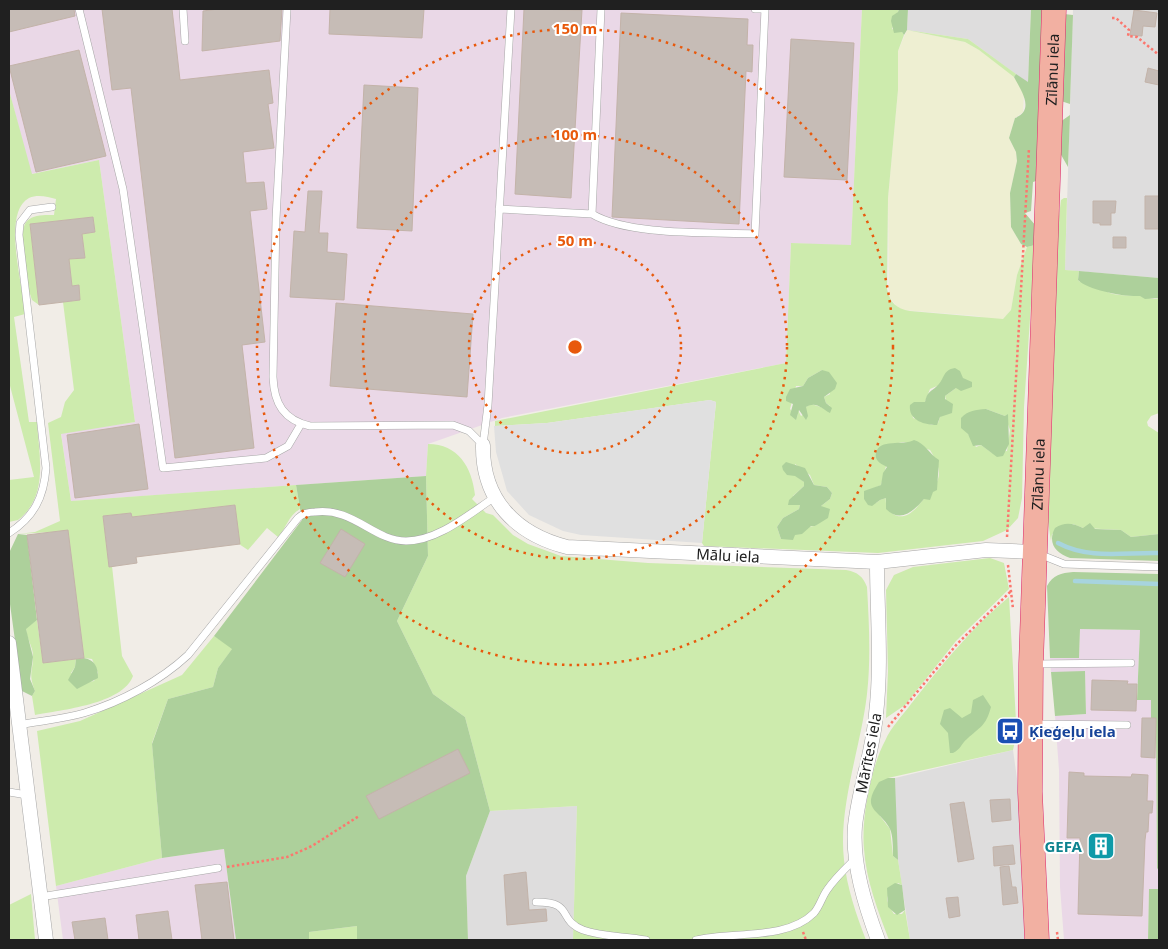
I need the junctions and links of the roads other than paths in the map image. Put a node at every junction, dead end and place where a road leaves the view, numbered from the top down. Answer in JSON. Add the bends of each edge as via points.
{"nodes":[{"id":1,"x":79,"y":9,"type":"edge"},
{"id":2,"x":183,"y":9,"type":"edge"},
{"id":3,"x":287,"y":9,"type":"edge"},
{"id":4,"x":511,"y":9,"type":"edge"},
{"id":5,"x":601,"y":9,"type":"edge"},
{"id":6,"x":755,"y":9,"type":"edge"},
{"id":7,"x":1054,"y":9,"type":"edge"},
{"id":8,"x":185,"y":41,"type":"dead end"},
{"id":9,"x":52,"y":207,"type":"dead end"},
{"id":10,"x":499,"y":209,"type":"junction"},
{"id":11,"x":592,"y":214,"type":"junction"},
{"id":12,"x":301,"y":424,"type":"junction"},
{"id":13,"x":483,"y":445,"type":"junction"},
{"id":14,"x":495,"y":497,"type":"junction"},
{"id":15,"x":9,"y":534,"type":"edge"},
{"id":16,"x":1033,"y":552,"type":"junction"},
{"id":17,"x":877,"y":562,"type":"junction"},
{"id":18,"x":1159,"y":567,"type":"edge"},
{"id":19,"x":9,"y":643,"type":"edge"},
{"id":20,"x":1131,"y":663,"type":"dead end"},
{"id":21,"x":1031,"y":664,"type":"junction"},
{"id":22,"x":1030,"y":724,"type":"junction"},
{"id":23,"x":19,"y":725,"type":"junction"},
{"id":24,"x":1127,"y":726,"type":"dead end"},
{"id":25,"x":9,"y":792,"type":"edge"},
{"id":26,"x":27,"y":795,"type":"junction"},
{"id":27,"x":856,"y":858,"type":"junction"},
{"id":28,"x":218,"y":868,"type":"road end"},
{"id":29,"x":40,"y":897,"type":"junction"},
{"id":30,"x":536,"y":902,"type":"dead end"},
{"id":31,"x":46,"y":940,"type":"edge"},
{"id":32,"x":646,"y":940,"type":"edge"},
{"id":33,"x":696,"y":940,"type":"edge"},
{"id":34,"x":878,"y":940,"type":"edge"},
{"id":35,"x":1037,"y":940,"type":"edge"}],
"edges":[{"from":1,"to":12,"type":"lane","via":[[123,189],[163,468],[266,458],[288,446]]},
{"from":2,"to":8,"type":"lane"},
{"from":3,"to":12,"type":"lane","via":[[276,219],[274,389],[280,409]]},
{"from":4,"to":10,"type":"lane"},
{"from":5,"to":11,"type":"lane"},
{"from":6,"to":11,"type":"lane","via":[[765,9],[755,234],[632,228],[604,221]]},
{"from":7,"to":16,"type":"highway","name":"Zīlānu iela"},
{"from":9,"to":15,"type":"lane","via":[[30,210],[20,223],[46,468],[40,500],[26,520]]},
{"from":10,"to":11,"type":"lane"},
{"from":10,"to":13,"type":"lane"},
{"from":12,"to":13,"type":"lane","via":[[323,427],[453,426],[469,431]]},
{"from":13,"to":14,"type":"street","name":"Mālu iela","via":[[485,472]]},
{"from":14,"to":17,"type":"street","name":"Mālu iela","via":[[501,508],[525,530],[551,543],[566,546]]},
{"from":14,"to":23,"type":"lane","via":[[440,532],[414,541],[396,540],[340,513],[325,510],[305,513],[188,655],[172,670],[118,699],[83,713]]},
{"from":16,"to":17,"type":"street","name":"Mālu iela","via":[[986,550]]},
{"from":16,"to":18,"type":"lane","via":[[1064,564]]},
{"from":16,"to":21,"type":"highway","name":"Zīlānu iela"},
{"from":17,"to":27,"type":"street","name":"Mārītes iela","via":[[878,694],[857,810]]},
{"from":19,"to":23,"type":"street"},
{"from":20,"to":21,"type":"lane"},
{"from":21,"to":22,"type":"highway","name":"Zīlānu iela"},
{"from":22,"to":24,"type":"lane"},
{"from":22,"to":35,"type":"highway","name":"Zīlānu iela","via":[[1030,802]]},
{"from":23,"to":26,"type":"street"},
{"from":25,"to":26,"type":"lane"},
{"from":26,"to":29,"type":"street"},
{"from":27,"to":33,"type":"lane","via":[[834,880],[820,904],[805,920],[763,934]]},
{"from":27,"to":34,"type":"street","name":"Mārītes iela"},
{"from":28,"to":29,"type":"lane"},
{"from":29,"to":31,"type":"street"},
{"from":30,"to":32,"type":"lane","via":[[554,902],[561,906],[569,920],[584,930]]}]}
